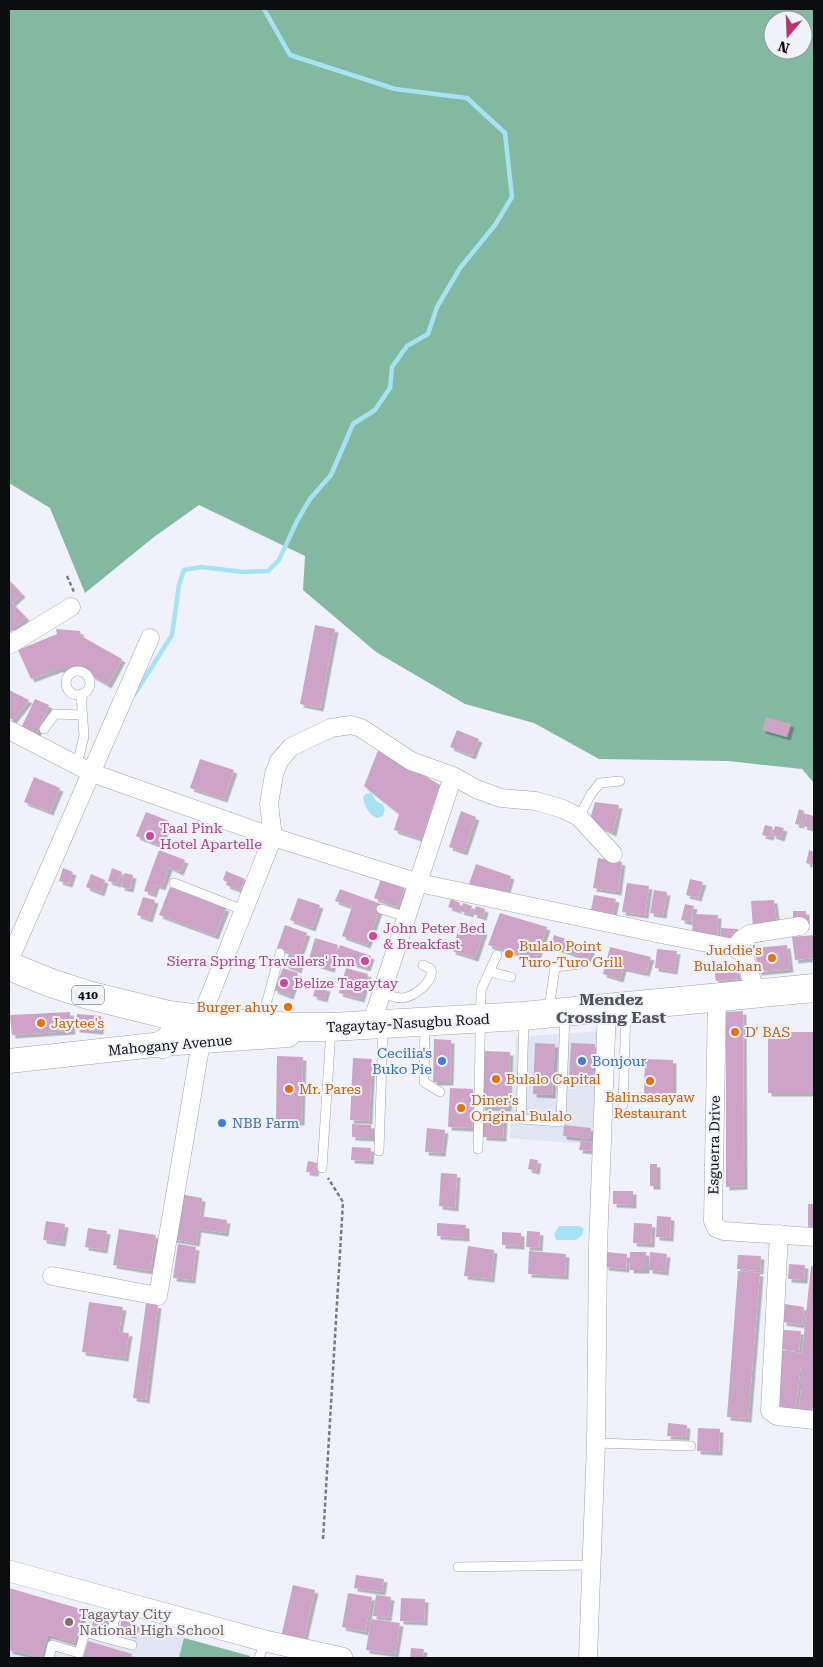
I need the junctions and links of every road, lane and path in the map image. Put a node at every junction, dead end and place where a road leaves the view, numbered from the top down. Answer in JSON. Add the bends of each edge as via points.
{"nodes":[{"id":1,"x":71,"y":607,"type":"dead end"},
{"id":2,"x":150,"y":638,"type":"dead end"},
{"id":3,"x":9,"y":645,"type":"edge"},
{"id":4,"x":81,"y":694,"type":"dead end"},
{"id":5,"x":83,"y":715,"type":"junction"},
{"id":6,"x":44,"y":729,"type":"dead end"},
{"id":7,"x":9,"y":730,"type":"edge"},
{"id":8,"x":84,"y":769,"type":"junction"},
{"id":9,"x":453,"y":776,"type":"junction"},
{"id":10,"x":620,"y":781,"type":"dead end"},
{"id":11,"x":579,"y":817,"type":"junction"},
{"id":12,"x":273,"y":837,"type":"junction"},
{"id":13,"x":613,"y":854,"type":"dead end"},
{"id":14,"x":174,"y":883,"type":"dead end"},
{"id":15,"x":418,"y":883,"type":"junction"},
{"id":16,"x":381,"y":908,"type":"dead end"},
{"id":17,"x":244,"y":910,"type":"junction"},
{"id":18,"x":407,"y":917,"type":"junction"},
{"id":19,"x":800,"y":926,"type":"dead end"},
{"id":20,"x":734,"y":948,"type":"junction"},
{"id":21,"x":280,"y":953,"type":"dead end"},
{"id":22,"x":497,"y":955,"type":"dead end"},
{"id":23,"x":9,"y":961,"type":"edge"},
{"id":24,"x":580,"y":964,"type":"dead end"},
{"id":25,"x":422,"y":965,"type":"dead end"},
{"id":26,"x":9,"y":966,"type":"edge"},
{"id":27,"x":490,"y":972,"type":"junction"},
{"id":28,"x":511,"y":977,"type":"dead end"},
{"id":29,"x":814,"y":988,"type":"edge"},
{"id":30,"x":381,"y":994,"type":"junction"},
{"id":31,"x":756,"y":994,"type":"junction"},
{"id":32,"x":717,"y":998,"type":"junction"},
{"id":33,"x":616,"y":1007,"type":"junction"},
{"id":34,"x":545,"y":1014,"type":"junction"},
{"id":35,"x":169,"y":1015,"type":"junction"},
{"id":36,"x":481,"y":1019,"type":"junction"},
{"id":37,"x":425,"y":1022,"type":"junction"},
{"id":38,"x":260,"y":1025,"type":"junction"},
{"id":39,"x":377,"y":1025,"type":"junction"},
{"id":40,"x":331,"y":1027,"type":"junction"},
{"id":41,"x":200,"y":1031,"type":"junction"},
{"id":42,"x":163,"y":1044,"type":"junction"},
{"id":43,"x":9,"y":1061,"type":"edge"},
{"id":44,"x":440,"y":1092,"type":"dead end"},
{"id":45,"x":623,"y":1106,"type":"dead end"},
{"id":46,"x":478,"y":1149,"type":"dead end"},
{"id":47,"x":380,"y":1151,"type":"dead end"},
{"id":48,"x":322,"y":1168,"type":"joint"},
{"id":49,"x":779,"y":1234,"type":"junction"},
{"id":50,"x":814,"y":1236,"type":"edge"},
{"id":51,"x":52,"y":1276,"type":"dead end"},
{"id":52,"x":814,"y":1420,"type":"edge"},
{"id":53,"x":596,"y":1443,"type":"junction"},
{"id":54,"x":691,"y":1446,"type":"dead end"},
{"id":55,"x":323,"y":1539,"type":"dead end"},
{"id":56,"x":592,"y":1564,"type":"junction"},
{"id":57,"x":458,"y":1567,"type":"dead end"},
{"id":58,"x":9,"y":1571,"type":"edge"},
{"id":59,"x":120,"y":1602,"type":"junction"},
{"id":60,"x":109,"y":1639,"type":"junction"},
{"id":61,"x":132,"y":1645,"type":"dead end"},
{"id":62,"x":262,"y":1650,"type":"edge"},
{"id":63,"x":49,"y":1658,"type":"edge"},
{"id":64,"x":334,"y":1658,"type":"edge"},
{"id":65,"x":588,"y":1658,"type":"edge"}],
"edges":[{"from":1,"to":3,"type":"street"},
{"from":2,"to":8,"type":"street"},
{"from":4,"to":5,"type":"lane"},
{"from":5,"to":6,"type":"lane","via":[[55,714]]},
{"from":5,"to":8,"type":"lane"},
{"from":7,"to":8,"type":"street"},
{"from":8,"to":12,"type":"street"},
{"from":8,"to":23,"type":"street"},
{"from":9,"to":11,"type":"street","via":[[502,798],[536,801]]},
{"from":9,"to":12,"type":"street","via":[[411,762],[351,724],[331,728],[291,747],[278,761],[269,804]]},
{"from":9,"to":15,"type":"street"},
{"from":10,"to":11,"type":"lane","via":[[600,783]]},
{"from":11,"to":13,"type":"street"},
{"from":12,"to":15,"type":"street"},
{"from":12,"to":17,"type":"street"},
{"from":14,"to":17,"type":"lane"},
{"from":15,"to":18,"type":"street"},
{"from":15,"to":20,"type":"street"},
{"from":16,"to":18,"type":"lane"},
{"from":17,"to":41,"type":"street"},
{"from":18,"to":30,"type":"street"},
{"from":19,"to":20,"type":"street","via":[[750,934]]},
{"from":20,"to":31,"type":"street","via":[[743,952]]},
{"from":21,"to":38,"type":"lane"},
{"from":22,"to":27,"type":"lane"},
{"from":24,"to":34,"type":"lane","via":[[555,967],[552,998]]},
{"from":25,"to":30,"type":"lane","via":[[431,969],[432,974],[414,994],[401,998]]},
{"from":26,"to":35,"type":"main road","name":"Tagaytay-Nasugbu Road","number":"410","via":[[88,995]]},
{"from":27,"to":28,"type":"lane"},
{"from":27,"to":36,"type":"lane","via":[[481,990]]},
{"from":29,"to":31,"type":"main road","name":"Tagaytay-Nasugbu Road","number":"410"},
{"from":30,"to":39,"type":"street"},
{"from":31,"to":32,"type":"main road","name":"Tagaytay-Nasugbu Road","number":"410"},
{"from":32,"to":33,"type":"main road","name":"Tagaytay-Nasugbu Road","number":"410"},
{"from":32,"to":49,"type":"street","name":"Esguerra Drive","via":[[713,1221],[716,1228],[724,1231]]},
{"from":33,"to":34,"type":"main road","name":"Tagaytay-Nasugbu Road","number":"410"},
{"from":33,"to":45,"type":"lane"},
{"from":33,"to":53,"type":"street","via":[[598,1246]]},
{"from":34,"to":34,"type":"lane","via":[[521,1119],[562,1122]]},
{"from":34,"to":36,"type":"main road","name":"Tagaytay-Nasugbu Road","number":"410"},
{"from":35,"to":41,"type":"main road","name":"Tagaytay-Nasugbu Road","number":"410"},
{"from":35,"to":42,"type":"main road","via":[[176,1028],[170,1040]]},
{"from":36,"to":37,"type":"main road","name":"Tagaytay-Nasugbu Road","number":"410"},
{"from":36,"to":46,"type":"lane"},
{"from":37,"to":39,"type":"main road","name":"Tagaytay-Nasugbu Road","number":"410"},
{"from":37,"to":44,"type":"lane","via":[[424,1082]]},
{"from":38,"to":40,"type":"main road","name":"Tagaytay-Nasugbu Road","number":"410"},
{"from":38,"to":41,"type":"main road","name":"Tagaytay-Nasugbu Road","number":"410"},
{"from":39,"to":40,"type":"main road","name":"Tagaytay-Nasugbu Road","number":"410"},
{"from":39,"to":47,"type":"lane"},
{"from":40,"to":41,"type":"main road","name":"Mahogany Avenue","via":[[289,1035]]},
{"from":40,"to":48,"type":"lane"},
{"from":41,"to":42,"type":"main road","name":"Mahogany Avenue"},
{"from":41,"to":51,"type":"street","via":[[158,1296]]},
{"from":42,"to":43,"type":"main road","name":"Mahogany Avenue"},
{"from":48,"to":55,"type":"path","via":[[342,1202]]},
{"from":49,"to":50,"type":"street","name":"Esguerra Drive"},
{"from":49,"to":52,"type":"street","via":[[770,1411],[777,1416]]},
{"from":53,"to":54,"type":"lane"},
{"from":53,"to":56,"type":"street"},
{"from":56,"to":57,"type":"lane"},
{"from":56,"to":65,"type":"street"},
{"from":58,"to":59,"type":"street"},
{"from":59,"to":60,"type":"lane"},
{"from":59,"to":62,"type":"street"},
{"from":60,"to":61,"type":"lane"},
{"from":60,"to":63,"type":"lane","via":[[85,1632],[79,1653],[52,1646]]},
{"from":62,"to":64,"type":"street"}]}
